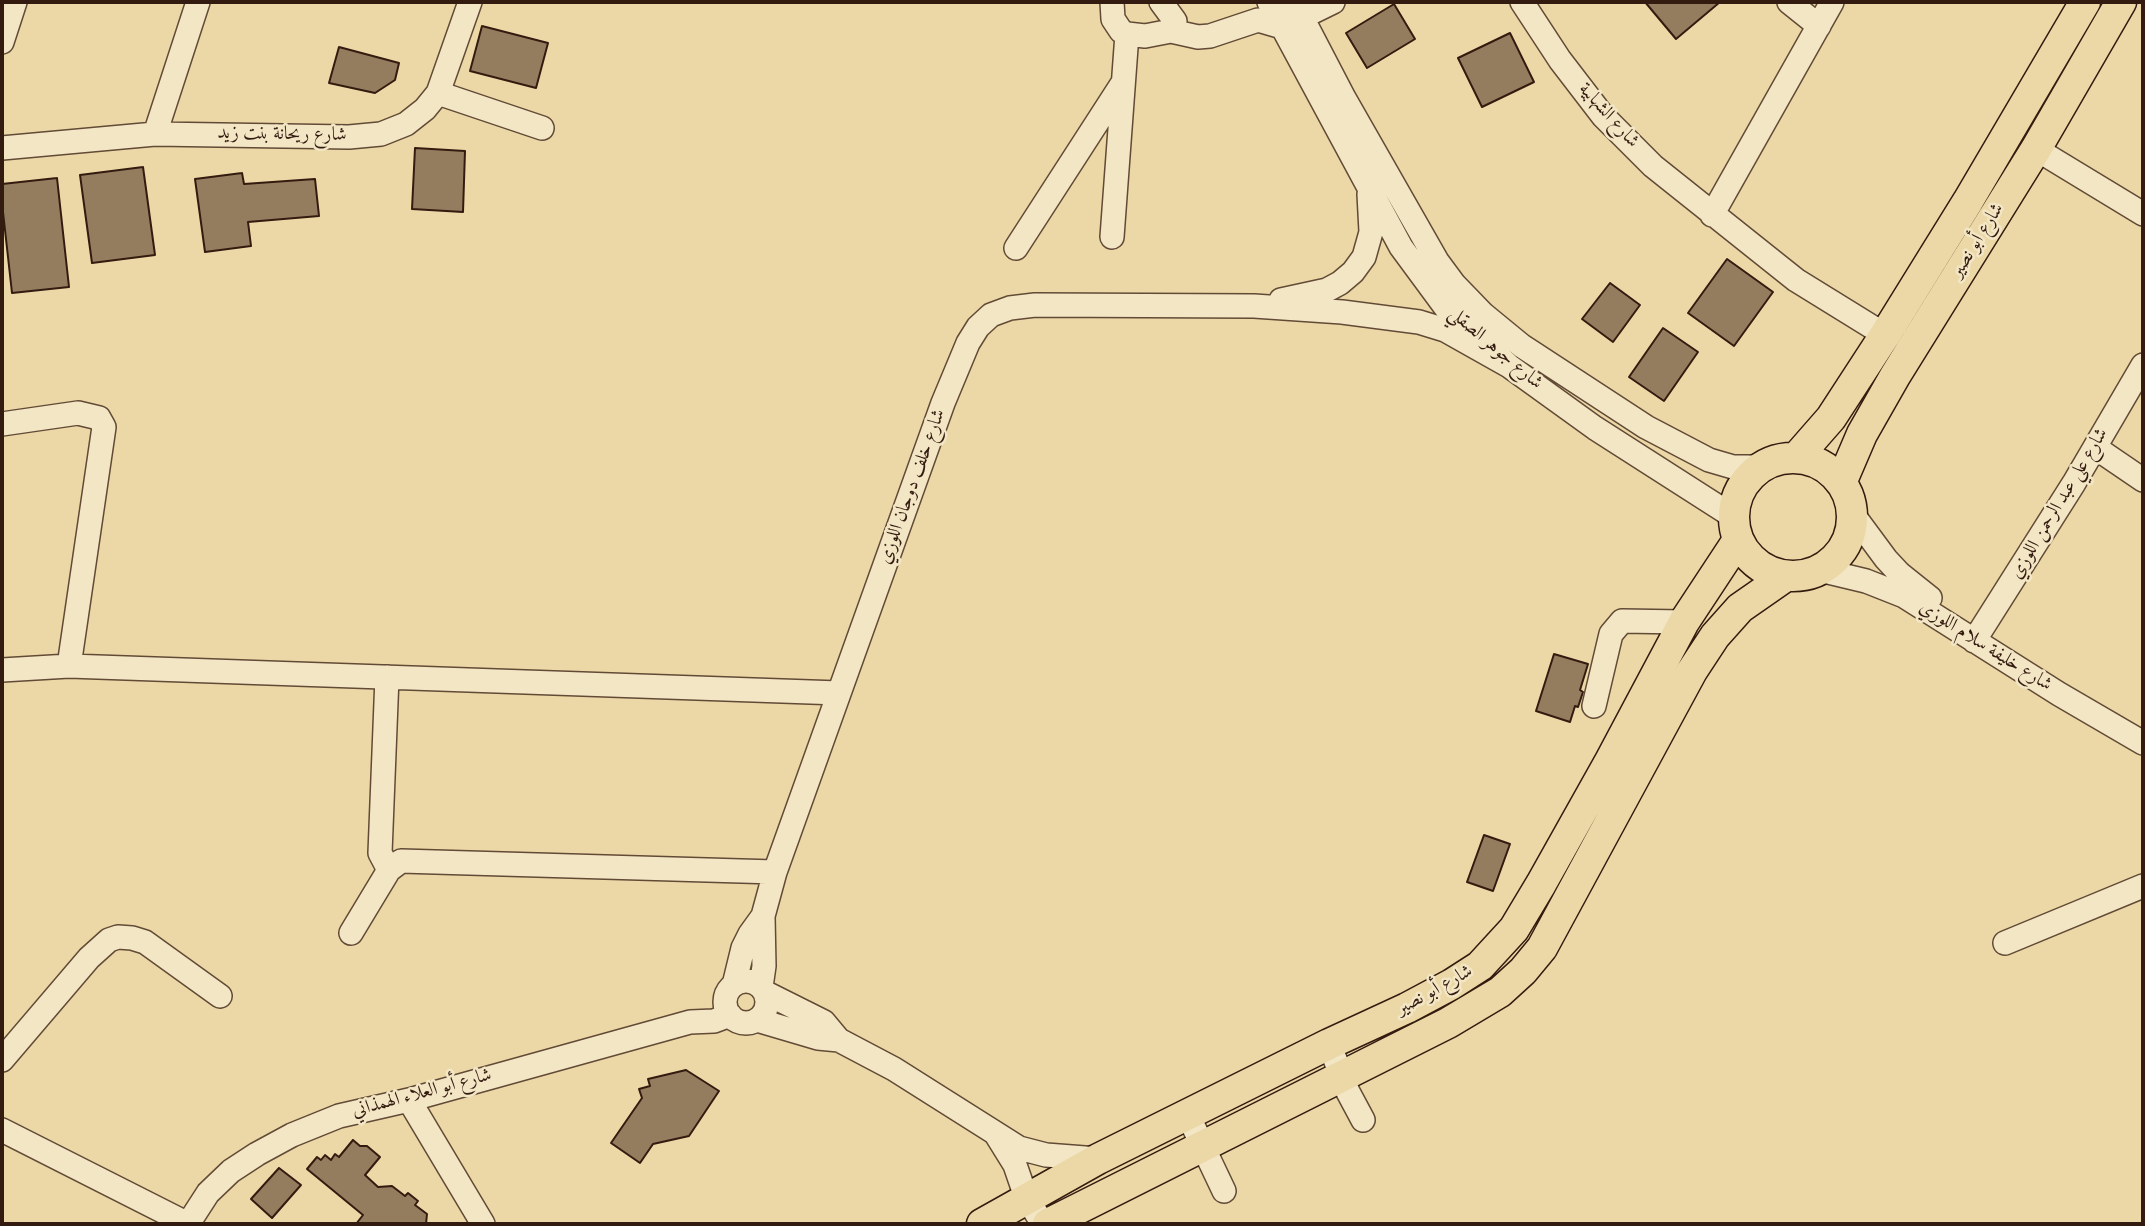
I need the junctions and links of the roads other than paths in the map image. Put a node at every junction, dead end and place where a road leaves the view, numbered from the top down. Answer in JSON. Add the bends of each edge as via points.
{"nodes":[{"id":1,"x":15,"y":2,"type":"edge"},
{"id":2,"x":198,"y":2,"type":"edge"},
{"id":3,"x":470,"y":2,"type":"edge"},
{"id":4,"x":1112,"y":2,"type":"edge"},
{"id":5,"x":1161,"y":2,"type":"edge"},
{"id":6,"x":1269,"y":2,"type":"edge"},
{"id":7,"x":1333,"y":2,"type":"edge"},
{"id":8,"x":1522,"y":2,"type":"edge"},
{"id":9,"x":1789,"y":2,"type":"edge"},
{"id":10,"x":1832,"y":2,"type":"edge"},
{"id":11,"x":2085,"y":2,"type":"edge"},
{"id":12,"x":2121,"y":2,"type":"edge"},
{"id":13,"x":1293,"y":15,"type":"edge"},
{"id":14,"x":1819,"y":26,"type":"junction"},
{"id":15,"x":1171,"y":32,"type":"junction"},
{"id":16,"x":1127,"y":34,"type":"junction"},
{"id":17,"x":2,"y":42,"type":"edge"},
{"id":18,"x":1124,"y":81,"type":"junction"},
{"id":19,"x":438,"y":93,"type":"junction"},
{"id":20,"x":542,"y":128,"type":"dead end"},
{"id":21,"x":155,"y":134,"type":"junction"},
{"id":22,"x":2,"y":148,"type":"edge"},
{"id":23,"x":2036,"y":149,"type":"junction"},
{"id":24,"x":1369,"y":191,"type":"junction"},
{"id":25,"x":1712,"y":215,"type":"junction"},
{"id":26,"x":2143,"y":215,"type":"edge"},
{"id":27,"x":1112,"y":237,"type":"dead end"},
{"id":28,"x":1016,"y":248,"type":"dead end"},
{"id":29,"x":1254,"y":306,"type":"junction"},
{"id":30,"x":1885,"y":335,"type":"junction"},
{"id":31,"x":2143,"y":365,"type":"edge"},
{"id":32,"x":1509,"y":366,"type":"junction"},
{"id":33,"x":2,"y":424,"type":"edge"},
{"id":34,"x":2096,"y":447,"type":"junction"},
{"id":35,"x":1796,"y":458,"type":"junction"},
{"id":36,"x":1762,"y":467,"type":"junction"},
{"id":37,"x":2143,"y":480,"type":"edge"},
{"id":38,"x":1841,"y":483,"type":"junction"},
{"id":39,"x":1852,"y":513,"type":"junction"},
{"id":40,"x":1736,"y":528,"type":"junction"},
{"id":41,"x":1820,"y":570,"type":"junction"},
{"id":42,"x":1786,"y":576,"type":"junction"},
{"id":43,"x":1684,"y":622,"type":"junction"},
{"id":44,"x":1978,"y":637,"type":"junction"},
{"id":45,"x":69,"y":666,"type":"junction"},
{"id":46,"x":2,"y":670,"type":"edge"},
{"id":47,"x":387,"y":677,"type":"junction"},
{"id":48,"x":839,"y":693,"type":"junction"},
{"id":49,"x":1594,"y":706,"type":"dead end"},
{"id":50,"x":2143,"y":729,"type":"edge"},
{"id":51,"x":2143,"y":743,"type":"edge"},
{"id":52,"x":390,"y":870,"type":"junction"},
{"id":53,"x":775,"y":872,"type":"junction"},
{"id":54,"x":2143,"y":887,"type":"edge"},
{"id":55,"x":763,"y":916,"type":"junction"},
{"id":56,"x":351,"y":933,"type":"dead end"},
{"id":57,"x":2006,"y":943,"type":"dead end"},
{"id":58,"x":763,"y":990,"type":"junction"},
{"id":59,"x":220,"y":996,"type":"dead end"},
{"id":60,"x":730,"y":998,"type":"junction"},
{"id":61,"x":757,"y":1020,"type":"junction"},
{"id":62,"x":839,"y":1040,"type":"junction"},
{"id":63,"x":1328,"y":1044,"type":"junction"},
{"id":64,"x":2,"y":1060,"type":"edge"},
{"id":65,"x":1343,"y":1077,"type":"junction"},
{"id":66,"x":409,"y":1100,"type":"junction"},
{"id":67,"x":1187,"y":1113,"type":"junction"},
{"id":68,"x":1363,"y":1120,"type":"dead end"},
{"id":69,"x":2,"y":1130,"type":"edge"},
{"id":70,"x":996,"y":1133,"type":"junction"},
{"id":71,"x":1202,"y":1146,"type":"junction"},
{"id":72,"x":1098,"y":1159,"type":"junction"},
{"id":73,"x":1224,"y":1191,"type":"dead end"},
{"id":74,"x":1026,"y":1198,"type":"junction"},
{"id":75,"x":475,"y":1220,"type":"edge"},
{"id":76,"x":188,"y":1224,"type":"edge"},
{"id":77,"x":982,"y":1224,"type":"edge"},
{"id":78,"x":1045,"y":1224,"type":"edge"}],
"edges":[{"from":1,"to":17,"type":"street"},
{"from":2,"to":21,"type":"street"},
{"from":3,"to":19,"type":"street"},
{"from":4,"to":16,"type":"street","via":[[1113,19]]},
{"from":5,"to":15,"type":"street","via":[[1175,21]]},
{"from":6,"to":13,"type":"street","name":"شارع جوهر الصقلي"},
{"from":7,"to":13,"type":"street"},
{"from":8,"to":25,"type":"street","name":"شارع الشهابية","via":[[1603,116]]},
{"from":9,"to":14,"type":"street"},
{"from":10,"to":14,"type":"street"},
{"from":11,"to":30,"type":"main road","name":"شارع أبو نصير"},
{"from":12,"to":23,"type":"main road","name":"شارع أبو نصير"},
{"from":13,"to":15,"type":"street","via":[[1258,20],[1210,36]]},
{"from":13,"to":24,"type":"street","name":"شارع جوهر الصقلي","via":[[1311,76]]},
{"from":13,"to":36,"type":"street","name":"شارع جوهر الصقلي","via":[[1437,261],[1483,314],[1522,346],[1646,427],[1709,460],[1733,467]]},
{"from":14,"to":25,"type":"street"},
{"from":15,"to":16,"type":"street"},
{"from":16,"to":18,"type":"street"},
{"from":18,"to":27,"type":"street"},
{"from":18,"to":28,"type":"street"},
{"from":19,"to":20,"type":"street"},
{"from":19,"to":21,"type":"street","name":"شارع ريحانة بنت زيد","via":[[406,124],[381,134]]},
{"from":21,"to":22,"type":"street","name":"شارع ريحانة بنت زيد"},
{"from":23,"to":26,"type":"street"},
{"from":23,"to":38,"type":"main road","name":"شارع أبو نصير","via":[[1895,376]]},
{"from":24,"to":29,"type":"street","name":"شارع خلف دوجان اللوزي","via":[[1371,232],[1364,257],[1353,272],[1327,290]]},
{"from":24,"to":32,"type":"street","name":"شارع جوهر الصقلي","via":[[1435,295]]},
{"from":25,"to":30,"type":"street","name":"شارع الشهابية","via":[[1796,280]]},
{"from":29,"to":32,"type":"street","name":"شارع خلف دوجان اللوزي","via":[[1419,322],[1445,330]]},
{"from":29,"to":48,"type":"street","name":"شارع خلف دوجان اللوزي","via":[[1035,304],[1010,308],[978,327],[943,403]]},
{"from":30,"to":35,"type":"main road","name":"شارع أبو نصير","via":[[1831,418]]},
{"from":31,"to":34,"type":"street","name":"شارع علي عبد الرحمن اللوزي"},
{"from":32,"to":40,"type":"street","name":"شارع جوهر الصقلي"},
{"from":33,"to":45,"type":"street","via":[[78,413],[99,418],[104,427]]},
{"from":34,"to":37,"type":"street"},
{"from":34,"to":44,"type":"street","name":"شارع علي عبد الرحمن اللوزي"},
{"from":35,"to":36,"type":"main road"},
{"from":35,"to":38,"type":"main road","via":[[1829,470]]},
{"from":36,"to":40,"type":"main road","via":[[1737,497]]},
{"from":38,"to":39,"type":"main road"},
{"from":39,"to":41,"type":"main road","via":[[1848,540],[1836,558]]},
{"from":39,"to":44,"type":"street","name":"شارع خليفة سلام اللوزي","via":[[1900,574]]},
{"from":40,"to":42,"type":"main road","via":[[1746,553],[1757,564]]},
{"from":40,"to":43,"type":"main road","name":"شارع أبو نصير"},
{"from":41,"to":42,"type":"main road"},
{"from":41,"to":44,"type":"street","name":"شارع خليفة سلام اللوزي","via":[[1904,596]]},
{"from":42,"to":65,"type":"main road","name":"شارع أبو نصير","via":[[1740,608],[1715,636],[1542,948],[1523,971],[1475,1008]]},
{"from":43,"to":49,"type":"street","via":[[1622,621],[1612,634]]},
{"from":43,"to":63,"type":"main road","name":"شارع أبو نصير","via":[[1541,884],[1496,951],[1452,984]]},
{"from":44,"to":50,"type":"street","name":"شارع خليفة سلام اللوزي"},
{"from":44,"to":51,"type":"street","name":"شارع خليفة سلام اللوزي"},
{"from":45,"to":46,"type":"street"},
{"from":45,"to":47,"type":"street"},
{"from":47,"to":48,"type":"street"},
{"from":47,"to":52,"type":"street","via":[[380,853]]},
{"from":48,"to":53,"type":"street","name":"شارع خلف دوجان اللوزي"},
{"from":52,"to":53,"type":"street","via":[[401,860],[414,859]]},
{"from":52,"to":56,"type":"street"},
{"from":53,"to":55,"type":"street","name":"شارع خلف دوجان اللوزي"},
{"from":54,"to":57,"type":"street"},
{"from":55,"to":58,"type":"street","name":"شارع خلف دوجان اللوزي"},
{"from":55,"to":60,"type":"street","name":"شارع خلف دوجان اللوزي","via":[[743,948]]},
{"from":58,"to":60,"type":"street","via":[[748,980]]},
{"from":58,"to":61,"type":"street","via":[[766,1008]]},
{"from":58,"to":62,"type":"street","via":[[824,1022]]},
{"from":59,"to":64,"type":"street","via":[[145,942],[118,937],[89,958]]},
{"from":60,"to":61,"type":"street","via":[[743,1022]]},
{"from":60,"to":66,"type":"street","name":"شارع أبو العلاء الهمذاني","via":[[706,1006],[690,1022]]},
{"from":61,"to":62,"type":"street"},
{"from":62,"to":70,"type":"street"},
{"from":63,"to":65,"type":"street"},
{"from":63,"to":67,"type":"main road","name":"شارع أبو نصير"},
{"from":65,"to":68,"type":"street"},
{"from":65,"to":71,"type":"main road","name":"شارع أبو نصير"},
{"from":66,"to":75,"type":"street"},
{"from":66,"to":76,"type":"street","name":"شارع أبو العلاء الهمذاني","via":[[339,1116],[257,1154],[216,1184]]},
{"from":67,"to":71,"type":"street"},
{"from":67,"to":72,"type":"main road","name":"شارع أبو نصير"},
{"from":69,"to":76,"type":"street"},
{"from":70,"to":72,"type":"street","via":[[1037,1154]]},
{"from":70,"to":74,"type":"street","via":[[1015,1165]]},
{"from":71,"to":73,"type":"street"},
{"from":71,"to":78,"type":"main road","name":"شارع أبو نصير"},
{"from":72,"to":74,"type":"main road","name":"شارع أبو نصير"},
{"from":74,"to":77,"type":"main road","name":"شارع أبو نصير"},
{"from":74,"to":78,"type":"street"}]}
